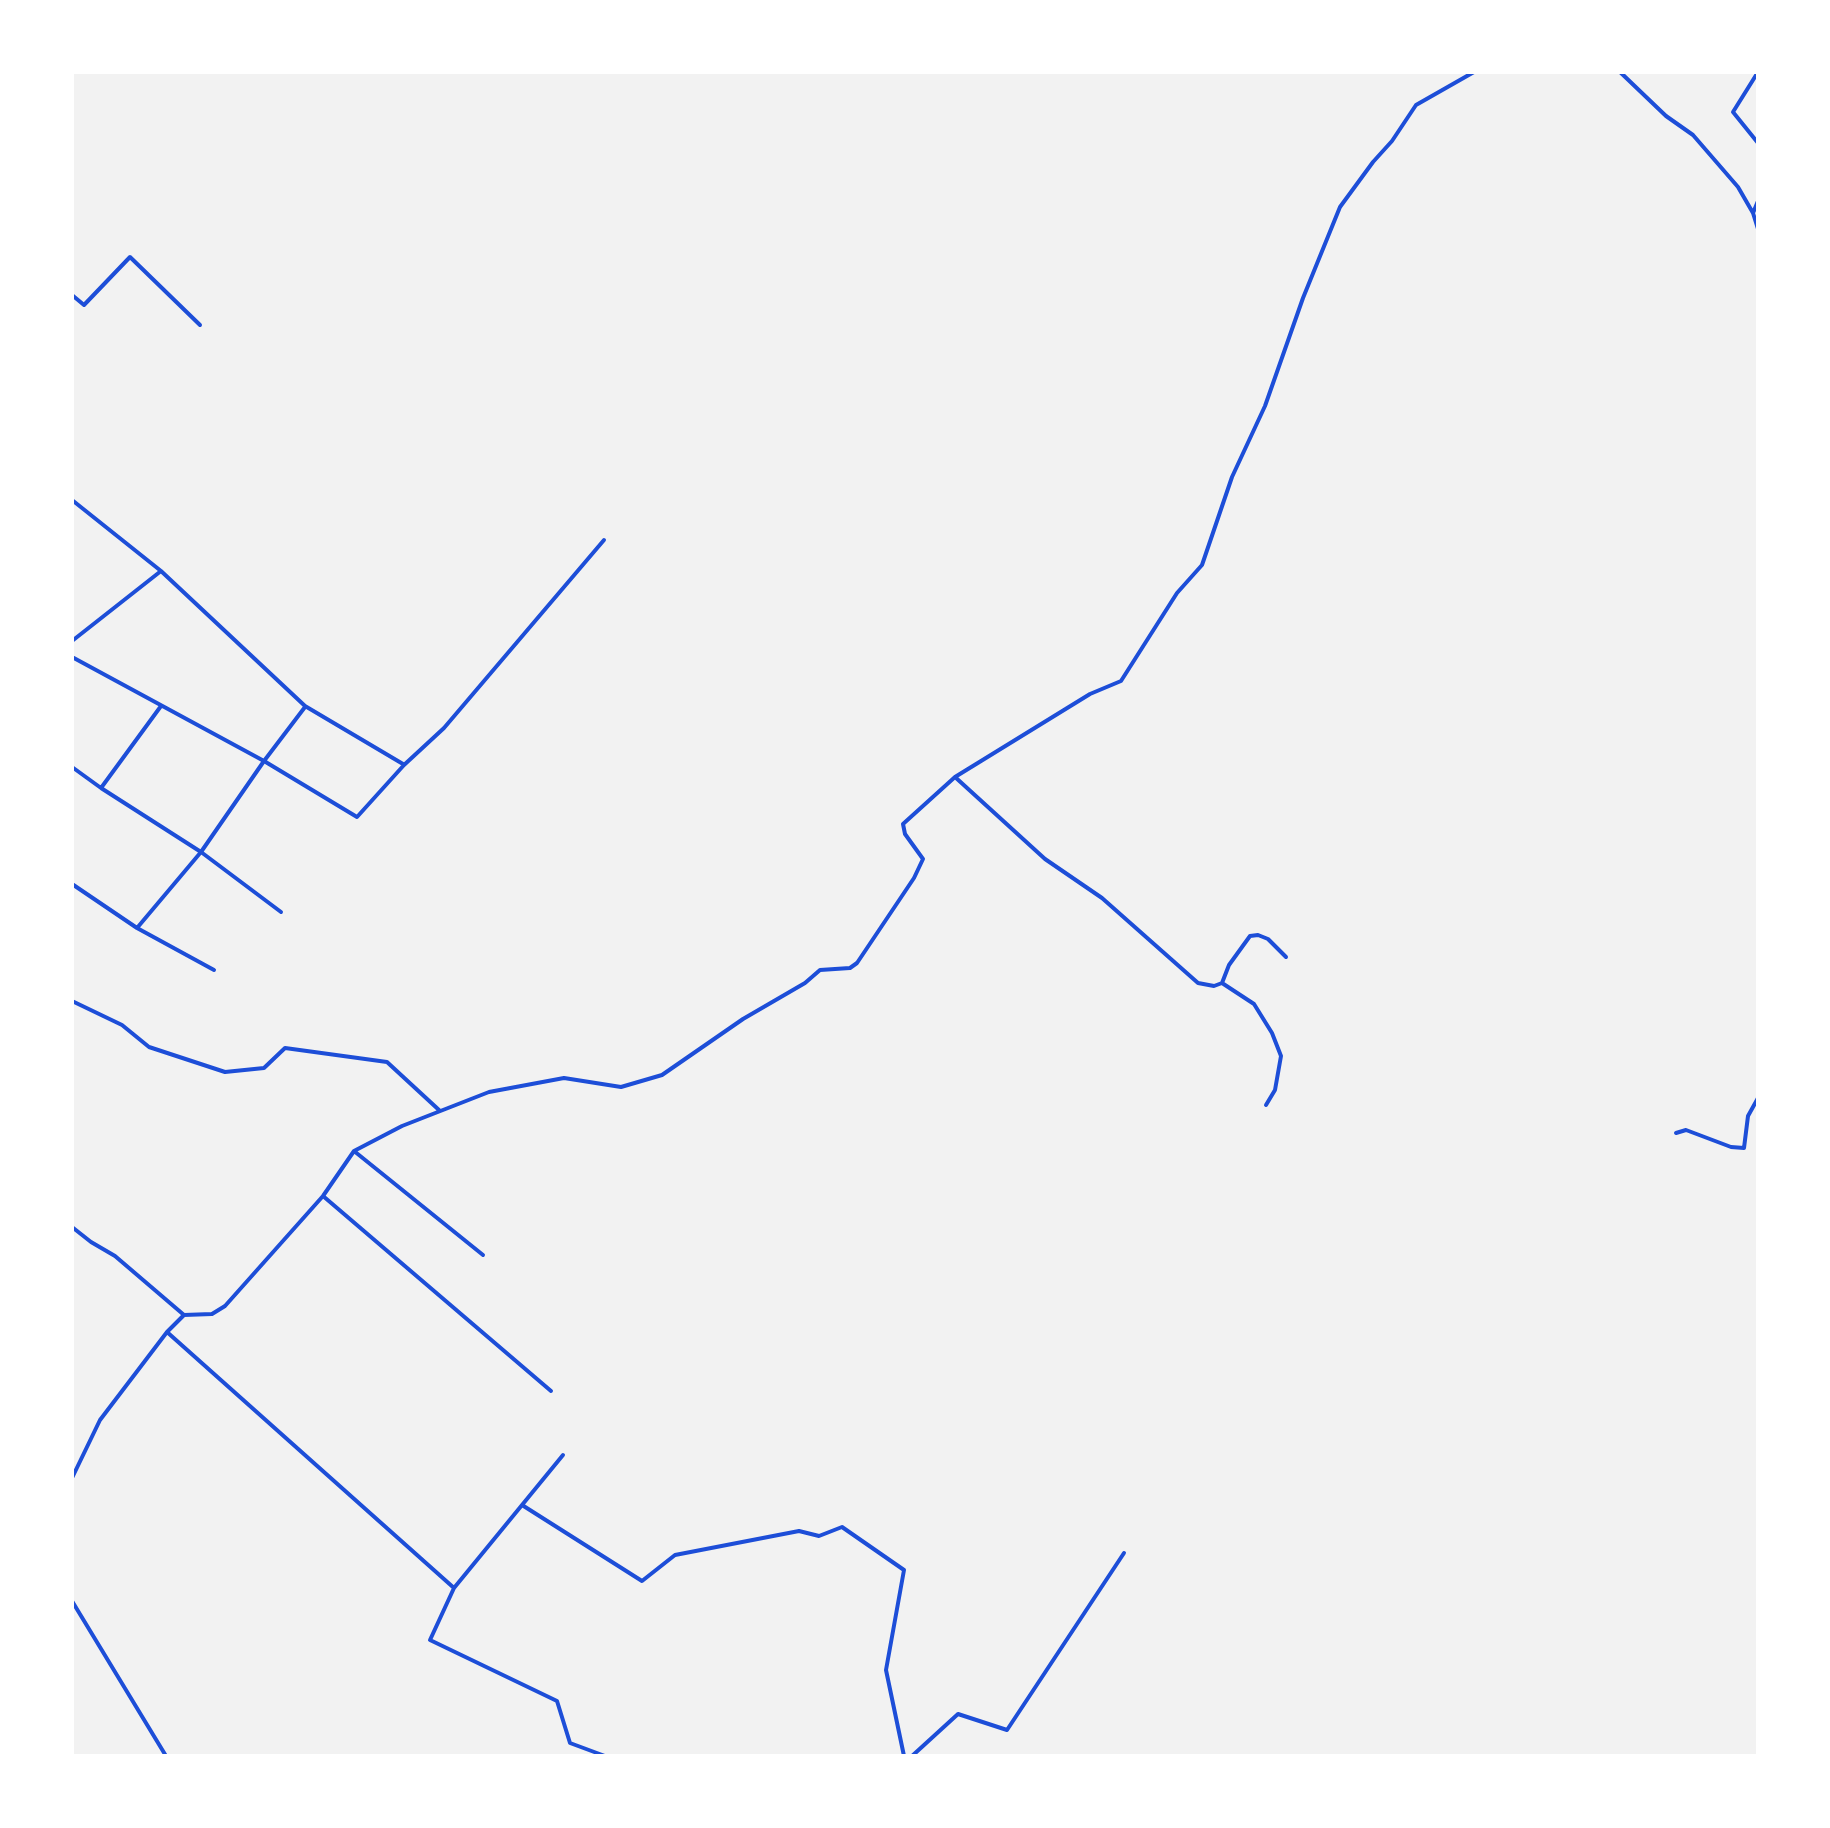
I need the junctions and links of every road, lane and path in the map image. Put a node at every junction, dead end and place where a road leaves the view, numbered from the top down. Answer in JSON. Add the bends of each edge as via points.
{"nodes":[{"id":1,"x":1474,"y":72,"type":"edge"},
{"id":2,"x":1620,"y":72,"type":"edge"},
{"id":3,"x":1758,"y":72,"type":"edge"},
{"id":4,"x":1758,"y":143,"type":"edge"},
{"id":5,"x":1758,"y":201,"type":"edge"},
{"id":6,"x":1753,"y":213,"type":"junction"},
{"id":7,"x":1758,"y":229,"type":"edge"},
{"id":8,"x":1758,"y":266,"type":"edge"},
{"id":9,"x":1758,"y":273,"type":"edge"},
{"id":10,"x":72,"y":295,"type":"edge"},
{"id":11,"x":200,"y":325,"type":"dead end"},
{"id":12,"x":72,"y":500,"type":"edge"},
{"id":13,"x":604,"y":540,"type":"dead end"},
{"id":14,"x":161,"y":571,"type":"junction"},
{"id":15,"x":72,"y":641,"type":"edge"},
{"id":16,"x":72,"y":657,"type":"edge"},
{"id":17,"x":161,"y":706,"type":"junction"},
{"id":18,"x":305,"y":706,"type":"junction"},
{"id":19,"x":264,"y":761,"type":"junction"},
{"id":20,"x":404,"y":765,"type":"junction"},
{"id":21,"x":72,"y":767,"type":"edge"},
{"id":22,"x":955,"y":777,"type":"junction"},
{"id":23,"x":101,"y":788,"type":"junction"},
{"id":24,"x":201,"y":852,"type":"junction"},
{"id":25,"x":72,"y":884,"type":"edge"},
{"id":26,"x":281,"y":912,"type":"dead end"},
{"id":27,"x":137,"y":928,"type":"junction"},
{"id":28,"x":1286,"y":957,"type":"dead end"},
{"id":29,"x":214,"y":970,"type":"dead end"},
{"id":30,"x":1222,"y":983,"type":"junction"},
{"id":31,"x":72,"y":1001,"type":"edge"},
{"id":32,"x":1758,"y":1098,"type":"edge"},
{"id":33,"x":1266,"y":1105,"type":"dead end"},
{"id":34,"x":439,"y":1110,"type":"junction"},
{"id":35,"x":1676,"y":1133,"type":"dead end"},
{"id":36,"x":354,"y":1151,"type":"junction"},
{"id":37,"x":323,"y":1196,"type":"junction"},
{"id":38,"x":72,"y":1227,"type":"edge"},
{"id":39,"x":483,"y":1255,"type":"dead end"},
{"id":40,"x":184,"y":1315,"type":"junction"},
{"id":41,"x":167,"y":1332,"type":"junction"},
{"id":42,"x":551,"y":1391,"type":"dead end"},
{"id":43,"x":563,"y":1455,"type":"dead end"},
{"id":44,"x":72,"y":1478,"type":"edge"},
{"id":45,"x":522,"y":1505,"type":"junction"},
{"id":46,"x":1124,"y":1553,"type":"dead end"},
{"id":47,"x":454,"y":1588,"type":"junction"},
{"id":48,"x":72,"y":1601,"type":"edge"},
{"id":49,"x":166,"y":1756,"type":"edge"},
{"id":50,"x":605,"y":1756,"type":"edge"},
{"id":51,"x":904,"y":1756,"type":"edge"},
{"id":52,"x":912,"y":1756,"type":"edge"}],
"edges":[{"from":1,"to":22,"type":"street","via":[[1416,105],[1340,207],[1202,565],[1177,593],[1121,681],[1090,694]]},
{"from":2,"to":6,"type":"street","via":[[1693,135]]},
{"from":3,"to":4,"type":"street","via":[[1733,112]]},
{"from":5,"to":6,"type":"street"},
{"from":6,"to":7,"type":"street"},
{"from":8,"to":9,"type":"street"},
{"from":10,"to":11,"type":"street","via":[[84,305],[130,257]]},
{"from":12,"to":14,"type":"street"},
{"from":13,"to":20,"type":"street","via":[[444,728]]},
{"from":14,"to":15,"type":"street"},
{"from":14,"to":18,"type":"street"},
{"from":16,"to":17,"type":"street"},
{"from":17,"to":19,"type":"street"},
{"from":17,"to":23,"type":"street"},
{"from":18,"to":19,"type":"street"},
{"from":18,"to":20,"type":"street"},
{"from":19,"to":20,"type":"street","via":[[357,817]]},
{"from":19,"to":24,"type":"street"},
{"from":21,"to":23,"type":"street"},
{"from":22,"to":30,"type":"street","via":[[1045,859],[1102,898],[1198,983]]},
{"from":22,"to":34,"type":"street","via":[[903,824],[923,859],[850,968],[820,970],[662,1075],[621,1087],[564,1078],[489,1092]]},
{"from":23,"to":24,"type":"street"},
{"from":24,"to":26,"type":"street"},
{"from":24,"to":27,"type":"street"},
{"from":25,"to":27,"type":"street"},
{"from":27,"to":29,"type":"street"},
{"from":28,"to":30,"type":"street","via":[[1268,939],[1250,936]]},
{"from":30,"to":33,"type":"street","via":[[1254,1004],[1281,1056],[1275,1090]]},
{"from":31,"to":34,"type":"street","via":[[122,1025],[149,1047],[225,1072],[264,1068],[285,1048],[387,1062]]},
{"from":32,"to":35,"type":"street","via":[[1748,1116],[1744,1148],[1686,1130]]},
{"from":34,"to":36,"type":"street"},
{"from":36,"to":37,"type":"street"},
{"from":36,"to":39,"type":"street"},
{"from":37,"to":40,"type":"street","via":[[225,1306],[212,1314]]},
{"from":37,"to":42,"type":"street"},
{"from":38,"to":40,"type":"street"},
{"from":40,"to":41,"type":"street"},
{"from":41,"to":44,"type":"street","via":[[100,1420]]},
{"from":41,"to":47,"type":"street"},
{"from":43,"to":45,"type":"street"},
{"from":45,"to":47,"type":"street"},
{"from":45,"to":51,"type":"street","via":[[642,1581],[675,1555],[799,1531],[819,1536],[842,1527],[904,1570],[886,1670]]},
{"from":46,"to":52,"type":"street","via":[[1007,1730],[958,1714]]},
{"from":47,"to":50,"type":"street","via":[[430,1640],[557,1701],[570,1743]]},
{"from":48,"to":49,"type":"street"}]}
